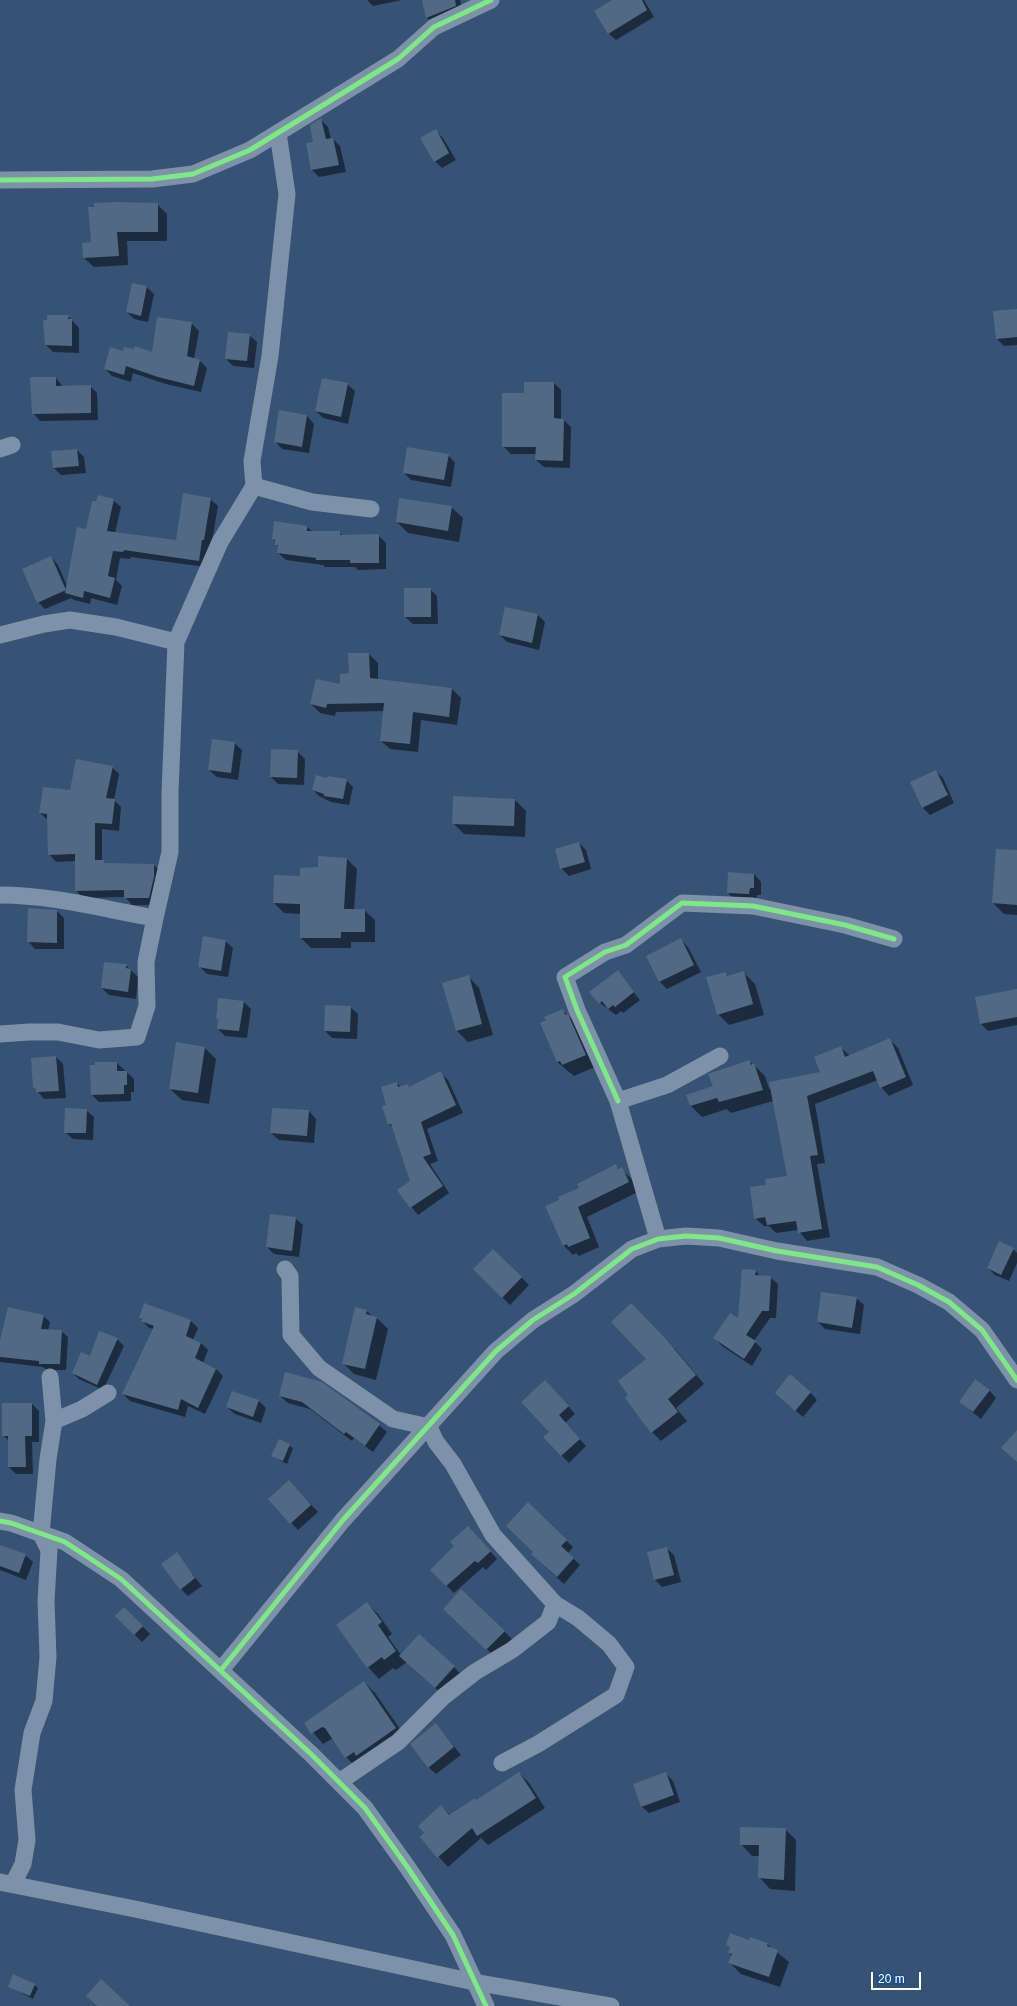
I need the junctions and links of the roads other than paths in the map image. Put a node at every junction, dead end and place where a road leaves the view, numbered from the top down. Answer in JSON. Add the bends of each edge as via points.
{"nodes":[{"id":1,"x":491,"y":0,"type":"edge"},
{"id":2,"x":278,"y":133,"type":"junction"},
{"id":3,"x":0,"y":180,"type":"edge"},
{"id":4,"x":254,"y":486,"type":"junction"},
{"id":5,"x":371,"y":509,"type":"dead end"},
{"id":6,"x":0,"y":635,"type":"edge"},
{"id":7,"x":176,"y":642,"type":"junction"},
{"id":8,"x":0,"y":895,"type":"edge"},
{"id":9,"x":155,"y":918,"type":"junction"},
{"id":10,"x":894,"y":939,"type":"dead end"},
{"id":11,"x":0,"y":1034,"type":"edge"},
{"id":12,"x":720,"y":1056,"type":"dead end"},
{"id":13,"x":618,"y":1101,"type":"junction"},
{"id":14,"x":658,"y":1239,"type":"junction"},
{"id":15,"x":286,"y":1270,"type":"dead end"},
{"id":16,"x":50,"y":1377,"type":"dead end"},
{"id":17,"x":1017,"y":1380,"type":"edge"},
{"id":18,"x":108,"y":1393,"type":"dead end"},
{"id":19,"x":54,"y":1421,"type":"junction"},
{"id":20,"x":429,"y":1427,"type":"junction"},
{"id":21,"x":0,"y":1521,"type":"edge"},
{"id":22,"x":41,"y":1534,"type":"junction"},
{"id":23,"x":555,"y":1604,"type":"junction"},
{"id":24,"x":221,"y":1670,"type":"junction"},
{"id":25,"x":502,"y":1763,"type":"dead end"},
{"id":26,"x":339,"y":1782,"type":"junction"},
{"id":27,"x":4,"y":1884,"type":"edge"},
{"id":28,"x":474,"y":1982,"type":"junction"},
{"id":29,"x":486,"y":2006,"type":"edge"},
{"id":30,"x":611,"y":2006,"type":"edge"}],
"edges":[{"from":1,"to":2,"type":"street","via":[[434,27],[398,59]]},
{"from":2,"to":3,"type":"street","via":[[250,150],[193,174],[178,177]]},
{"from":2,"to":4,"type":"street","via":[[287,194],[270,356],[252,461]]},
{"from":4,"to":5,"type":"street","via":[[312,502]]},
{"from":4,"to":7,"type":"street","via":[[220,542]]},
{"from":6,"to":7,"type":"street","via":[[70,620],[116,627]]},
{"from":7,"to":9,"type":"street","via":[[170,852]]},
{"from":8,"to":9,"type":"street","via":[[53,899]]},
{"from":9,"to":11,"type":"street","via":[[146,962],[148,1006],[136,1037],[99,1040],[58,1032]]},
{"from":10,"to":13,"type":"street","via":[[845,925],[753,906],[682,903],[626,945],[605,952],[565,977]]},
{"from":12,"to":13,"type":"street","via":[[667,1086]]},
{"from":13,"to":14,"type":"street"},
{"from":14,"to":17,"type":"street","via":[[686,1236],[719,1238],[777,1251],[877,1267],[949,1302],[982,1330]]},
{"from":14,"to":20,"type":"street","via":[[632,1249],[574,1294],[533,1320],[496,1351]]},
{"from":15,"to":20,"type":"street","via":[[290,1276],[291,1335],[319,1368],[393,1419]]},
{"from":16,"to":19,"type":"street"},
{"from":18,"to":19,"type":"street","via":[[82,1409]]},
{"from":19,"to":22,"type":"street"},
{"from":20,"to":23,"type":"street","via":[[493,1535]]},
{"from":20,"to":24,"type":"street","via":[[344,1520]]},
{"from":21,"to":22,"type":"street"},
{"from":22,"to":24,"type":"street","via":[[65,1542],[121,1579]]},
{"from":22,"to":27,"type":"street","via":[[49,1550],[46,1601],[48,1658],[44,1701],[32,1733],[24,1790],[27,1840],[23,1864]]},
{"from":23,"to":25,"type":"street","via":[[578,1618],[609,1644],[626,1667],[616,1695],[538,1744]]},
{"from":23,"to":26,"type":"street","via":[[548,1622],[512,1650],[475,1672],[443,1697],[398,1742]]},
{"from":24,"to":26,"type":"street"},
{"from":26,"to":28,"type":"street","via":[[365,1808],[408,1868],[453,1935]]},
{"from":27,"to":28,"type":"street","via":[[135,1909]]},
{"from":28,"to":29,"type":"street"},
{"from":28,"to":30,"type":"street"}]}
